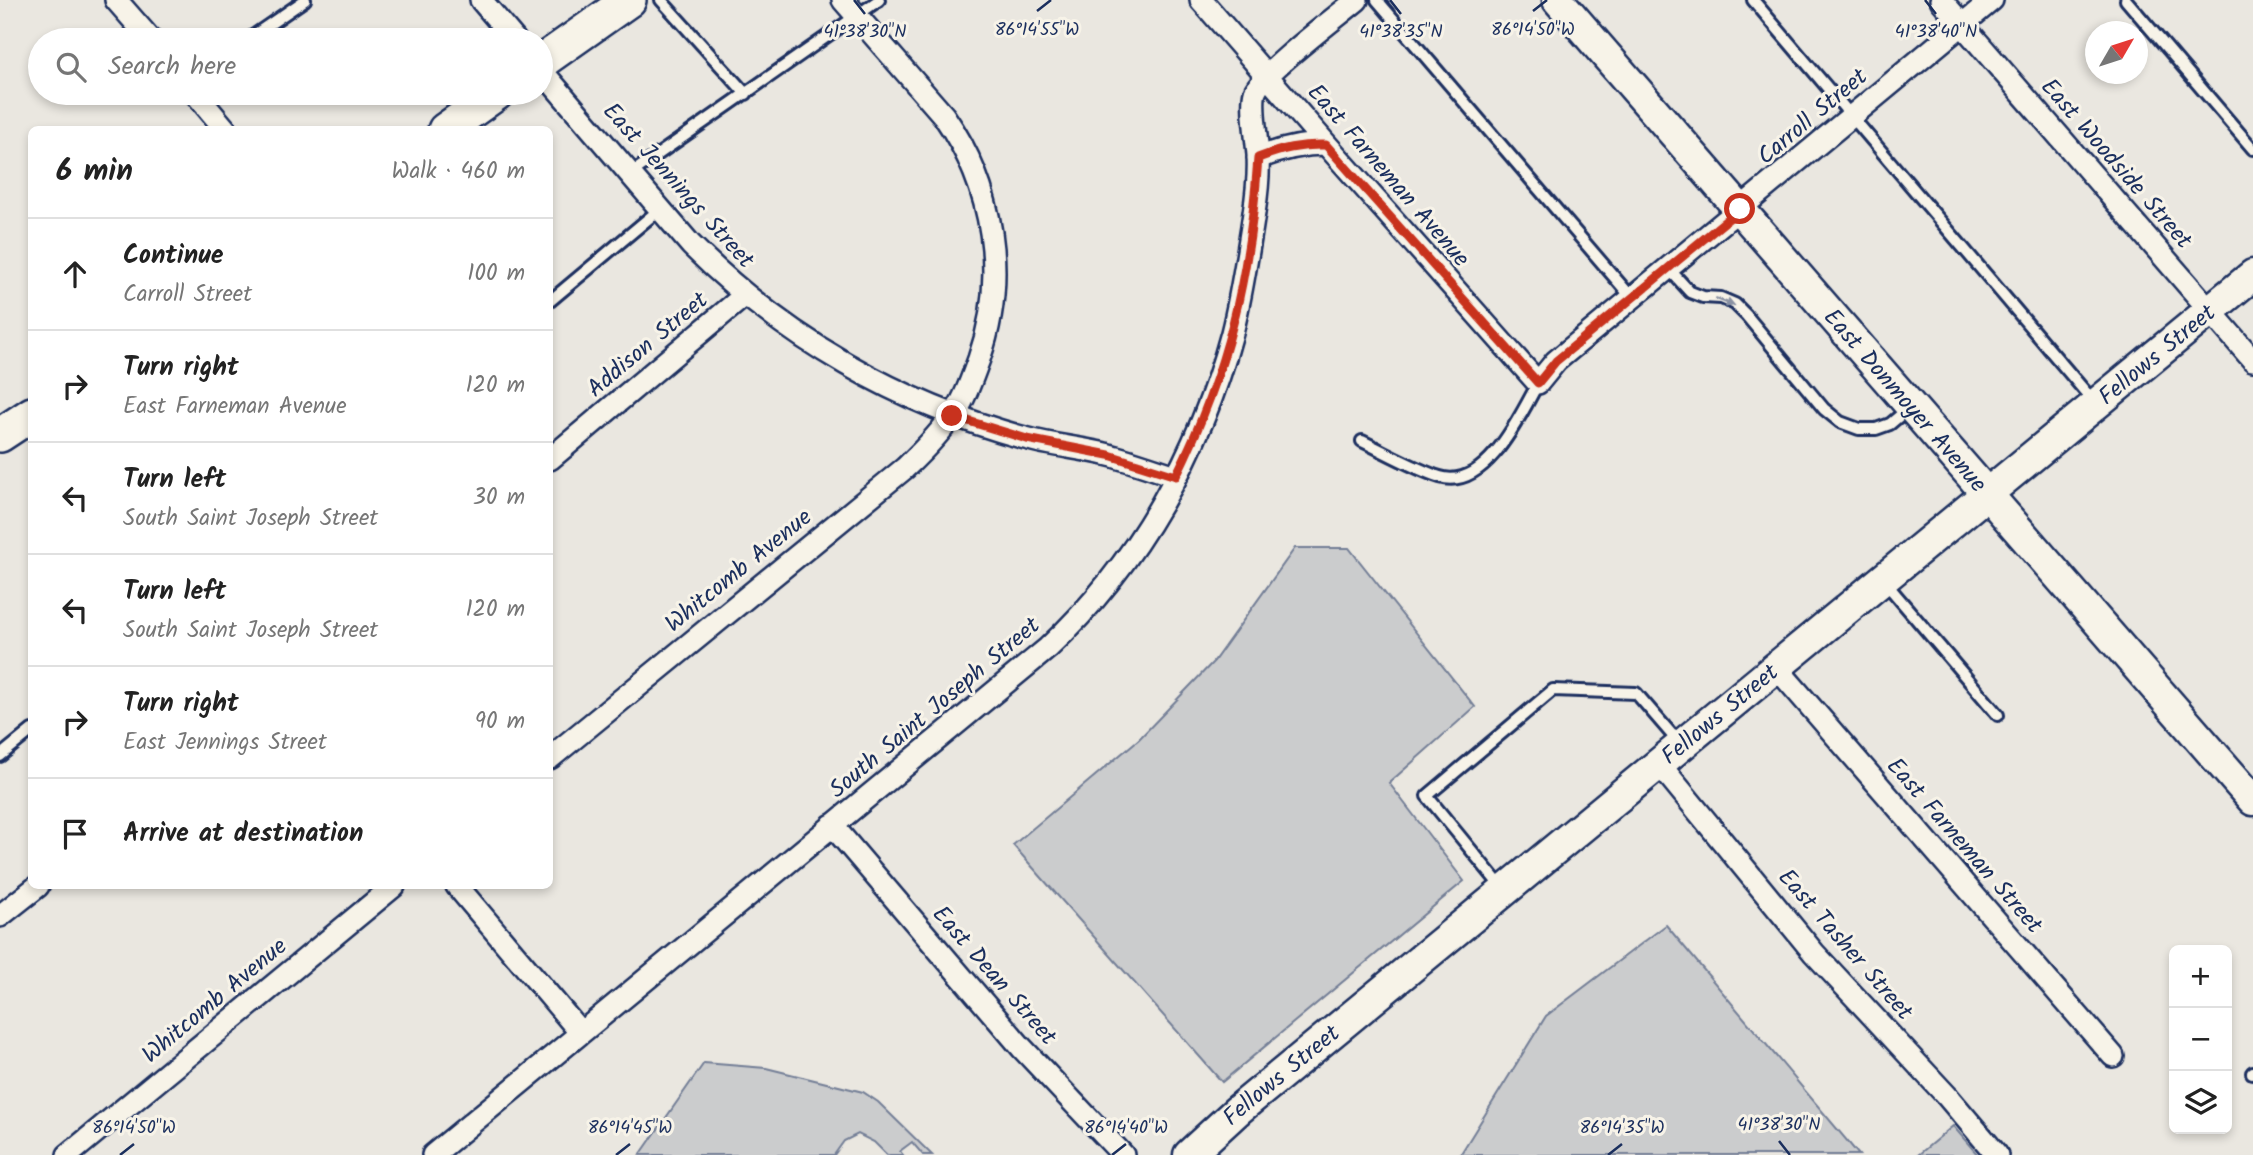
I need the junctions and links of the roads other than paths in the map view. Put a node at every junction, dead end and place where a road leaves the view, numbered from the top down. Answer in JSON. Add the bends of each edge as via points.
{"nodes":[{"id":1,"x":116,"y":0,"type":"edge"},
{"id":2,"x":305,"y":0,"type":"edge"},
{"id":3,"x":481,"y":0,"type":"edge"},
{"id":4,"x":629,"y":0,"type":"edge"},
{"id":5,"x":661,"y":0,"type":"edge"},
{"id":6,"x":879,"y":0,"type":"edge"},
{"id":7,"x":1201,"y":0,"type":"edge"},
{"id":8,"x":1357,"y":0,"type":"edge"},
{"id":9,"x":1377,"y":0,"type":"edge"},
{"id":10,"x":1558,"y":0,"type":"edge"},
{"id":11,"x":1753,"y":0,"type":"edge"},
{"id":12,"x":1941,"y":0,"type":"edge"},
{"id":13,"x":1992,"y":0,"type":"edge"},
{"id":14,"x":2126,"y":0,"type":"edge"},
{"id":15,"x":850,"y":8,"type":"edge"},
{"id":16,"x":1962,"y":24,"type":"junction"},
{"id":17,"x":140,"y":28,"type":"edge"},
{"id":18,"x":264,"y":28,"type":"edge"},
{"id":19,"x":505,"y":28,"type":"edge"},
{"id":20,"x":553,"y":54,"type":"edge"},
{"id":21,"x":1267,"y":76,"type":"junction"},
{"id":22,"x":553,"y":84,"type":"edge"},
{"id":23,"x":746,"y":94,"type":"junction"},
{"id":24,"x":205,"y":105,"type":"edge"},
{"id":25,"x":480,"y":105,"type":"edge"},
{"id":26,"x":1853,"y":117,"type":"junction"},
{"id":27,"x":223,"y":126,"type":"edge"},
{"id":28,"x":451,"y":126,"type":"edge"},
{"id":29,"x":1326,"y":145,"type":"junction"},
{"id":30,"x":2253,"y":149,"type":"edge"},
{"id":31,"x":1258,"y":158,"type":"junction"},
{"id":32,"x":630,"y":174,"type":"junction"},
{"id":33,"x":660,"y":209,"type":"junction"},
{"id":34,"x":1740,"y":209,"type":"junction"},
{"id":35,"x":1669,"y":269,"type":"junction"},
{"id":36,"x":2253,"y":275,"type":"edge"},
{"id":37,"x":745,"y":295,"type":"junction"},
{"id":38,"x":553,"y":298,"type":"edge"},
{"id":39,"x":1633,"y":299,"type":"junction"},
{"id":40,"x":2210,"y":310,"type":"junction"},
{"id":41,"x":2253,"y":360,"type":"edge"},
{"id":42,"x":1538,"y":383,"type":"junction"},
{"id":43,"x":2096,"y":404,"type":"junction"},
{"id":44,"x":1912,"y":406,"type":"junction"},
{"id":45,"x":952,"y":416,"type":"junction"},
{"id":46,"x":28,"y":417,"type":"edge"},
{"id":47,"x":0,"y":435,"type":"edge"},
{"id":48,"x":1362,"y":441,"type":"dead end"},
{"id":49,"x":553,"y":456,"type":"edge"},
{"id":50,"x":1176,"y":476,"type":"junction"},
{"id":51,"x":1988,"y":492,"type":"junction"},
{"id":52,"x":1883,"y":580,"type":"junction"},
{"id":53,"x":1777,"y":668,"type":"junction"},
{"id":54,"x":1998,"y":715,"type":"dead end"},
{"id":55,"x":28,"y":733,"type":"edge"},
{"id":56,"x":1671,"y":755,"type":"junction"},
{"id":57,"x":553,"y":756,"type":"edge"},
{"id":58,"x":0,"y":757,"type":"edge"},
{"id":59,"x":2253,"y":800,"type":"edge"},
{"id":60,"x":832,"y":825,"type":"junction"},
{"id":61,"x":34,"y":889,"type":"edge"},
{"id":62,"x":390,"y":889,"type":"edge"},
{"id":63,"x":460,"y":889,"type":"edge"},
{"id":64,"x":1505,"y":892,"type":"junction"},
{"id":65,"x":0,"y":916,"type":"edge"},
{"id":66,"x":580,"y":1032,"type":"junction"},
{"id":67,"x":2113,"y":1056,"type":"dead end"},
{"id":68,"x":68,"y":1155,"type":"edge"},
{"id":69,"x":433,"y":1155,"type":"edge"},
{"id":70,"x":1123,"y":1155,"type":"edge"},
{"id":71,"x":1189,"y":1155,"type":"edge"},
{"id":72,"x":1997,"y":1155,"type":"edge"}],
"edges":[{"from":1,"to":17,"type":"street"},
{"from":2,"to":18,"type":"lane"},
{"from":3,"to":19,"type":"street"},
{"from":4,"to":20,"type":"main road"},
{"from":5,"to":23,"type":"lane"},
{"from":6,"to":15,"type":"lane"},
{"from":7,"to":21,"type":"street","name":"East Farneman Avenue"},
{"from":8,"to":21,"type":"street","name":"South Saint Joseph Street"},
{"from":9,"to":39,"type":"lane"},
{"from":10,"to":34,"type":"street","name":"East Donmoyer Avenue"},
{"from":11,"to":26,"type":"lane"},
{"from":12,"to":16,"type":"street","name":"East Woodside Street"},
{"from":13,"to":16,"type":"street","name":"Carroll Street"},
{"from":14,"to":30,"type":"lane"},
{"from":15,"to":23,"type":"lane"},
{"from":15,"to":45,"type":"street","via":[[944,116],[972,166],[987,208],[995,260],[990,321],[975,371]]},
{"from":16,"to":26,"type":"street","name":"Carroll Street"},
{"from":16,"to":40,"type":"street","name":"East Woodside Street"},
{"from":21,"to":29,"type":"street","name":"East Farneman Avenue"},
{"from":21,"to":31,"type":"street","name":"South Saint Joseph Street","via":[[1255,92]]},
{"from":22,"to":32,"type":"street","name":"East Jennings Street"},
{"from":23,"to":32,"type":"lane"},
{"from":24,"to":27,"type":"street"},
{"from":25,"to":28,"type":"main road"},
{"from":26,"to":34,"type":"street","name":"Carroll Street"},
{"from":26,"to":43,"type":"lane"},
{"from":29,"to":31,"type":"street","via":[[1304,144]]},
{"from":29,"to":42,"type":"street","name":"East Farneman Avenue"},
{"from":31,"to":50,"type":"street","name":"South Saint Joseph Street","via":[[1253,220],[1232,331],[1197,433]]},
{"from":32,"to":33,"type":"street","name":"East Jennings Street"},
{"from":33,"to":37,"type":"street","name":"East Jennings Street"},
{"from":33,"to":38,"type":"lane"},
{"from":34,"to":35,"type":"street","name":"Carroll Street"},
{"from":34,"to":44,"type":"street","name":"East Donmoyer Avenue"},
{"from":35,"to":39,"type":"street","name":"Carroll Street"},
{"from":35,"to":44,"type":"lane","one_way":true,"via":[[1690,292],[1735,304],[1840,422],[1875,429],[1890,424]]},
{"from":36,"to":40,"type":"street","name":"Fellows Street"},
{"from":37,"to":45,"type":"street","name":"East Jennings Street","via":[[835,358]]},
{"from":37,"to":49,"type":"street","name":"Addison Street"},
{"from":39,"to":42,"type":"street","name":"Carroll Street","via":[[1556,361]]},
{"from":40,"to":41,"type":"street","name":"East Woodside Street"},
{"from":40,"to":43,"type":"street","name":"Fellows Street"},
{"from":42,"to":48,"type":"lane","via":[[1504,444],[1481,467],[1459,478],[1442,477]]},
{"from":43,"to":51,"type":"street","name":"Fellows Street"},
{"from":44,"to":51,"type":"street","name":"East Donmoyer Avenue"},
{"from":45,"to":50,"type":"street","name":"East Jennings Street"},
{"from":45,"to":57,"type":"street","name":"Whitcomb Avenue","via":[[905,468]]},
{"from":46,"to":47,"type":"main road"},
{"from":50,"to":60,"type":"street","name":"South Saint Joseph Street","via":[[1137,546],[1080,618]]},
{"from":51,"to":52,"type":"street","name":"Fellows Street"},
{"from":51,"to":59,"type":"street","name":"East Donmoyer Avenue"},
{"from":52,"to":53,"type":"street","name":"Fellows Street"},
{"from":52,"to":54,"type":"lane"},
{"from":53,"to":56,"type":"street","name":"Fellows Street"},
{"from":53,"to":67,"type":"street","name":"East Farneman Street"},
{"from":55,"to":58,"type":"lane"},
{"from":56,"to":64,"type":"street","name":"Fellows Street"},
{"from":56,"to":64,"type":"lane","via":[[1636,693],[1553,690],[1427,796]]},
{"from":56,"to":72,"type":"street","name":"East Tasher Street","via":[[1814,953]]},
{"from":60,"to":66,"type":"street","name":"South Saint Joseph Street"},
{"from":60,"to":70,"type":"street","name":"East Dean Street","via":[[1022,1048]]},
{"from":61,"to":65,"type":"street"},
{"from":62,"to":68,"type":"street","name":"Whitcomb Avenue"},
{"from":63,"to":66,"type":"street"},
{"from":64,"to":71,"type":"street","name":"Fellows Street"},
{"from":66,"to":69,"type":"street","name":"South Saint Joseph Street"}]}
